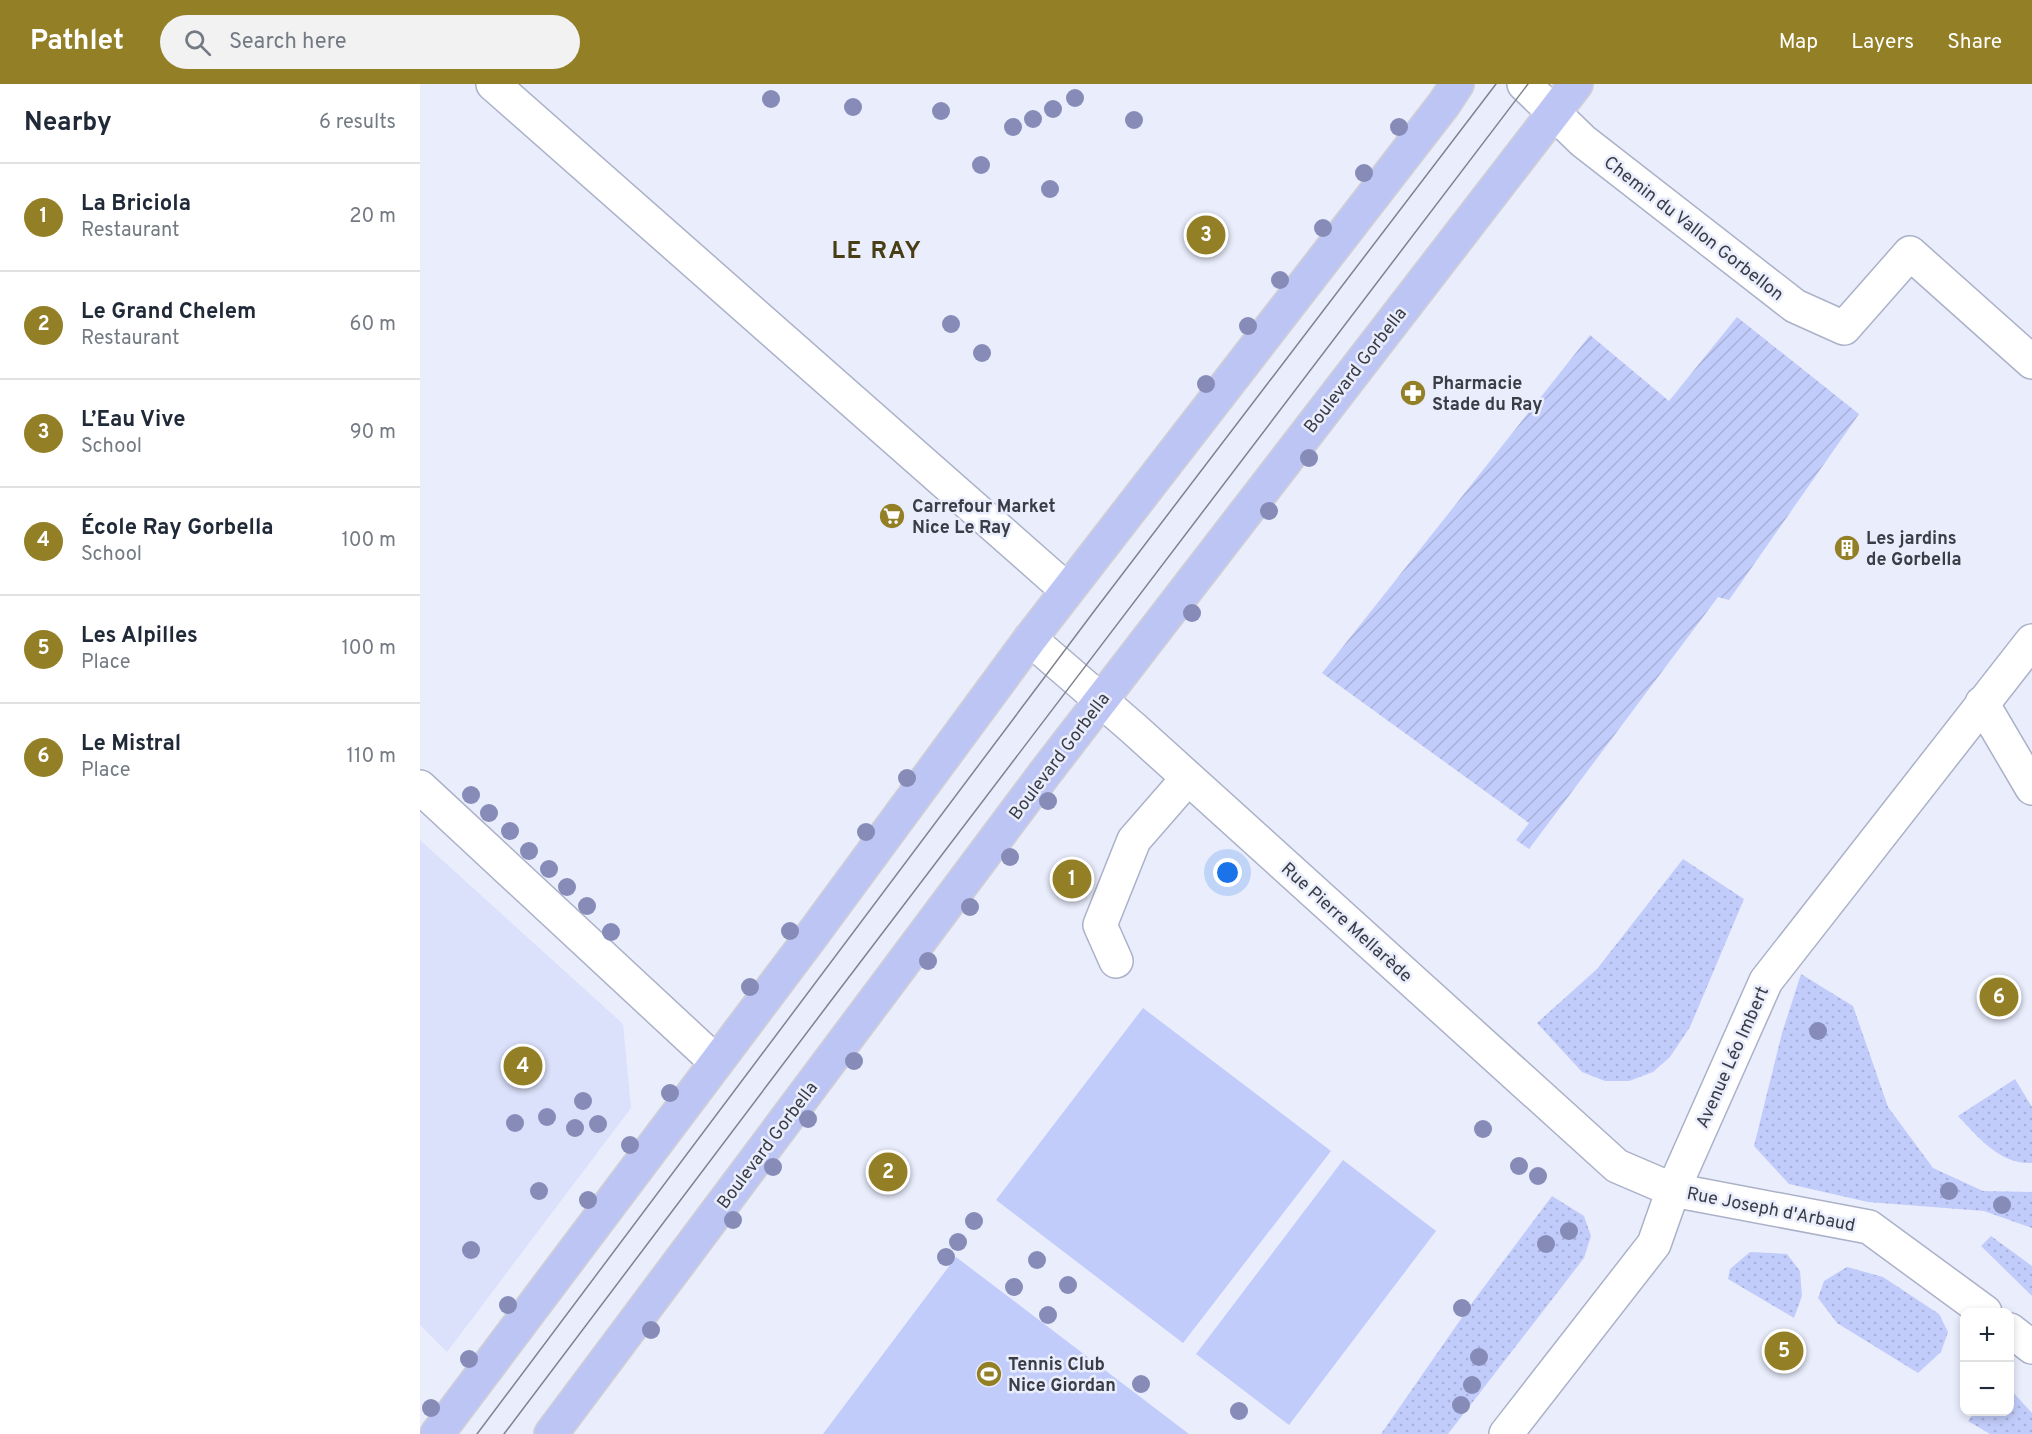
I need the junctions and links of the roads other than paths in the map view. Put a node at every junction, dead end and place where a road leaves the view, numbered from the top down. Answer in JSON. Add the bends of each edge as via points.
{"nodes":[{"id":1,"x":493,"y":84,"type":"edge"},
{"id":2,"x":1457,"y":84,"type":"edge"},
{"id":3,"x":1524,"y":84,"type":"edge"},
{"id":4,"x":1576,"y":84,"type":"edge"},
{"id":5,"x":1553,"y":114,"type":"junction"},
{"id":6,"x":2032,"y":362,"type":"edge"},
{"id":7,"x":1067,"y":590,"type":"junction"},
{"id":8,"x":1030,"y":639,"type":"junction"},
{"id":9,"x":2032,"y":641,"type":"edge"},
{"id":10,"x":1102,"y":700,"type":"junction"},
{"id":11,"x":1982,"y":703,"type":"junction"},
{"id":12,"x":1188,"y":778,"type":"junction"},
{"id":13,"x":420,"y":787,"type":"edge"},
{"id":14,"x":2032,"y":788,"type":"edge"},
{"id":15,"x":1116,"y":961,"type":"dead end"},
{"id":16,"x":716,"y":1062,"type":"junction"},
{"id":17,"x":1673,"y":1190,"type":"junction"},
{"id":18,"x":1980,"y":1308,"type":"edge"},
{"id":19,"x":437,"y":1434,"type":"edge"},
{"id":20,"x":550,"y":1434,"type":"edge"},
{"id":21,"x":1506,"y":1434,"type":"edge"}],
"edges":[{"from":1,"to":7,"type":"street"},
{"from":2,"to":7,"type":"main road"},
{"from":3,"to":5,"type":"street","name":"Chemin du Vallon Gorbellon"},
{"from":4,"to":5,"type":"main road","name":"Boulevard Gorbella"},
{"from":5,"to":6,"type":"street","name":"Chemin du Vallon Gorbellon","via":[[1601,156],[1795,306],[1844,328],[1910,253]]},
{"from":5,"to":10,"type":"main road","name":"Boulevard Gorbella"},
{"from":7,"to":8,"type":"main road"},
{"from":8,"to":10,"type":"street","name":"Rue Pierre Mellarède"},
{"from":8,"to":16,"type":"main road"},
{"from":9,"to":11,"type":"street","name":"Avenue Léo Imbert"},
{"from":10,"to":12,"type":"street","name":"Rue Pierre Mellarède"},
{"from":10,"to":20,"type":"main road","name":"Boulevard Gorbella"},
{"from":11,"to":14,"type":"street"},
{"from":11,"to":17,"type":"street","name":"Avenue Léo Imbert","via":[[1766,981]]},
{"from":12,"to":15,"type":"street","via":[[1134,840],[1100,924]]},
{"from":12,"to":17,"type":"street","name":"Rue Pierre Mellarède","via":[[1617,1166]]},
{"from":13,"to":16,"type":"street"},
{"from":16,"to":19,"type":"main road"},
{"from":17,"to":18,"type":"street","name":"Rue Joseph d'Arbaud","via":[[1869,1227]]},
{"from":17,"to":21,"type":"street","name":"Avenue Léo Imbert","via":[[1654,1244]]}]}
